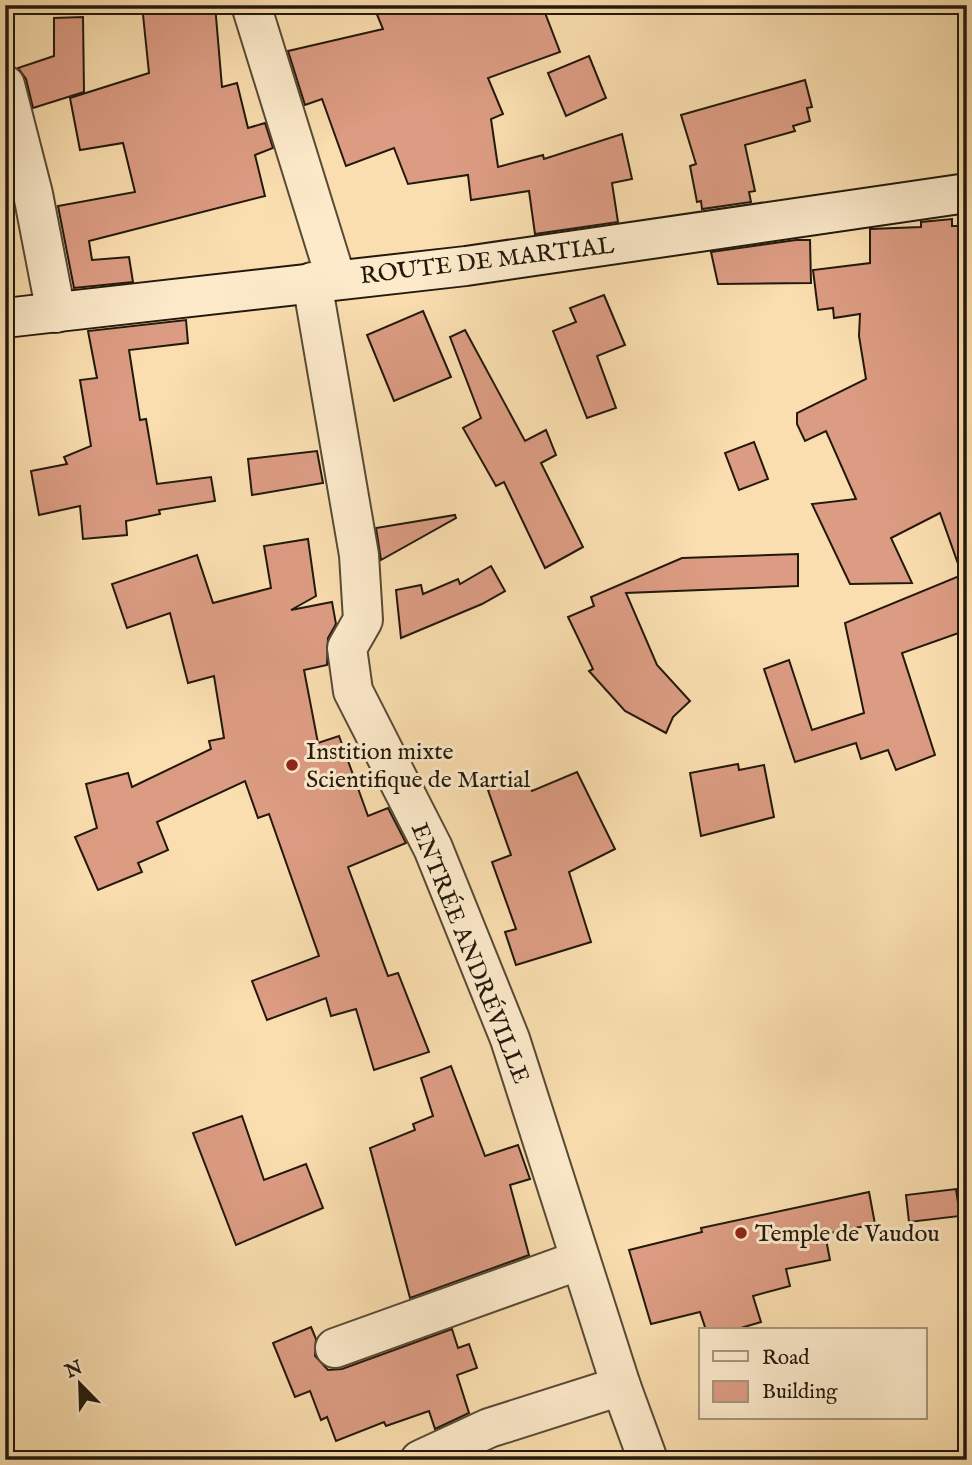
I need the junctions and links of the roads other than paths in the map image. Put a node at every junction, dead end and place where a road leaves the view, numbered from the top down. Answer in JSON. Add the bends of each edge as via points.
{"nodes":[{"id":1,"x":251,"y":5,"type":"edge"},
{"id":2,"x":5,"y":85,"type":"edge"},
{"id":3,"x":967,"y":193,"type":"edge"},
{"id":4,"x":324,"y":281,"type":"junction"},
{"id":5,"x":56,"y":313,"type":"junction"},
{"id":6,"x":5,"y":318,"type":"edge"},
{"id":7,"x":580,"y":1260,"type":"junction"},
{"id":8,"x":335,"y":1348,"type":"dead end"},
{"id":9,"x":621,"y":1386,"type":"junction"},
{"id":10,"x":420,"y":1460,"type":"edge"},
{"id":11,"x":648,"y":1460,"type":"edge"}],
"edges":[{"from":1,"to":4,"type":"street","name":"ENTRÉE ANDRÉVILLE"},
{"from":2,"to":5,"type":"street","via":[[33,194]]},
{"from":3,"to":4,"type":"street","name":"ROUTE DE MARTIAL","via":[[466,266]]},
{"from":4,"to":5,"type":"street","name":"ROUTE DE MARTIAL"},
{"from":4,"to":7,"type":"street","name":"ENTRÉE ANDRÉVILLE","via":[[359,555],[363,620],[347,648],[353,691],[433,848],[510,1039]]},
{"from":5,"to":6,"type":"street","name":"ROUTE DE MARTIAL"},
{"from":7,"to":8,"type":"street"},
{"from":7,"to":9,"type":"street","name":"ENTRÉE ANDRÉVILLE"},
{"from":9,"to":10,"type":"street","via":[[489,1428]]},
{"from":9,"to":11,"type":"street","name":"ENTRÉE ANDRÉVILLE"}]}
